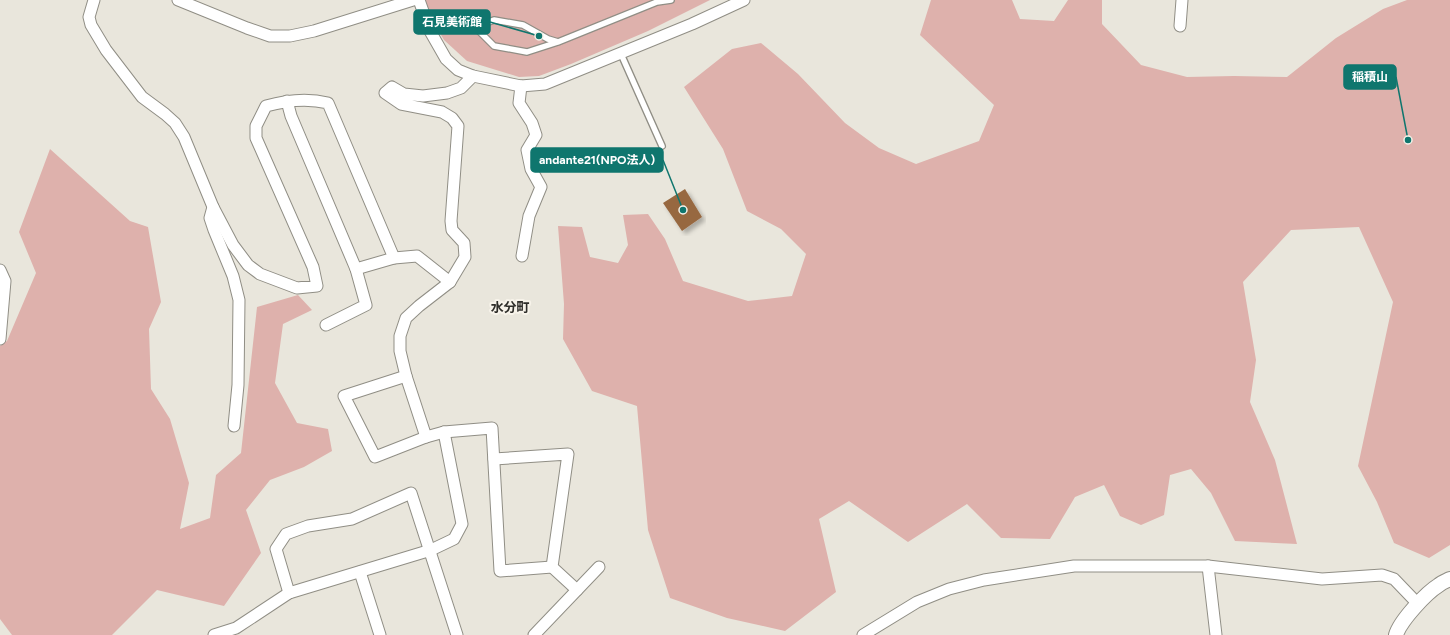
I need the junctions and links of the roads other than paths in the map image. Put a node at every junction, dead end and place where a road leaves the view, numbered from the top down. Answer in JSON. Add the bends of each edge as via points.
{"nodes":[{"id":1,"x":94,"y":0,"type":"edge"},
{"id":2,"x":178,"y":0,"type":"edge"},
{"id":3,"x":413,"y":0,"type":"edge"},
{"id":4,"x":419,"y":0,"type":"edge"},
{"id":5,"x":671,"y":0,"type":"edge"},
{"id":6,"x":744,"y":0,"type":"edge"},
{"id":7,"x":1182,"y":0,"type":"edge"},
{"id":8,"x":1180,"y":26,"type":"dead end"},
{"id":9,"x":558,"y":42,"type":"junction"},
{"id":10,"x":621,"y":54,"type":"junction"},
{"id":11,"x":473,"y":76,"type":"junction"},
{"id":12,"x":521,"y":86,"type":"junction"},
{"id":13,"x":287,"y":101,"type":"junction"},
{"id":14,"x":662,"y":146,"type":"dead end"},
{"id":15,"x":213,"y":207,"type":"junction"},
{"id":16,"x":522,"y":256,"type":"dead end"},
{"id":17,"x":394,"y":258,"type":"junction"},
{"id":18,"x":0,"y":270,"type":"edge"},
{"id":19,"x":356,"y":270,"type":"junction"},
{"id":20,"x":450,"y":282,"type":"junction"},
{"id":21,"x":326,"y":325,"type":"dead end"},
{"id":22,"x":0,"y":339,"type":"edge"},
{"id":23,"x":406,"y":376,"type":"junction"},
{"id":24,"x":234,"y":426,"type":"dead end"},
{"id":25,"x":444,"y":432,"type":"junction"},
{"id":26,"x":426,"y":437,"type":"junction"},
{"id":27,"x":494,"y":459,"type":"junction"},
{"id":28,"x":430,"y":550,"type":"junction"},
{"id":29,"x":1208,"y":566,"type":"junction"},
{"id":30,"x":552,"y":567,"type":"junction"},
{"id":31,"x":599,"y":567,"type":"dead end"},
{"id":32,"x":360,"y":572,"type":"junction"},
{"id":33,"x":1450,"y":579,"type":"edge"},
{"id":34,"x":577,"y":590,"type":"junction"},
{"id":35,"x":289,"y":593,"type":"junction"},
{"id":36,"x":1418,"y":604,"type":"junction"},
{"id":37,"x":214,"y":635,"type":"edge"},
{"id":38,"x":380,"y":635,"type":"edge"},
{"id":39,"x":457,"y":635,"type":"edge"},
{"id":40,"x":534,"y":635,"type":"edge"},
{"id":41,"x":863,"y":635,"type":"edge"},
{"id":42,"x":1216,"y":635,"type":"edge"},
{"id":43,"x":1396,"y":635,"type":"edge"}],
"edges":[{"from":1,"to":15,"type":"street","via":[[89,17],[91,25],[106,50],[142,97],[175,123],[184,137]]},
{"from":2,"to":3,"type":"street","via":[[270,36],[290,36]]},
{"from":4,"to":11,"type":"street","via":[[430,31],[446,59],[458,70]]},
{"from":5,"to":9,"type":"lane","via":[[657,2]]},
{"from":6,"to":10,"type":"street"},
{"from":7,"to":8,"type":"street"},
{"from":9,"to":9,"type":"lane","via":[[527,52],[494,46],[475,27],[494,20],[523,25]]},
{"from":10,"to":12,"type":"street","via":[[545,84]]},
{"from":10,"to":14,"type":"lane"},
{"from":11,"to":12,"type":"street"},
{"from":11,"to":20,"type":"street","via":[[461,88],[447,93],[423,96],[404,94],[392,86],[386,93],[401,104],[442,112],[452,118],[458,126],[451,221],[452,230],[464,244],[464,257]]},
{"from":12,"to":16,"type":"street","via":[[519,103],[532,123],[536,135],[527,150],[531,169],[541,187],[529,216]]},
{"from":13,"to":15,"type":"street","via":[[266,106],[256,126],[256,138],[313,267],[317,286],[297,288],[260,274],[248,265],[233,245]]},
{"from":13,"to":17,"type":"street","via":[[314,99],[328,103]]},
{"from":13,"to":19,"type":"street"},
{"from":15,"to":24,"type":"street","via":[[210,218],[233,276],[239,300],[238,385]]},
{"from":17,"to":19,"type":"street"},
{"from":17,"to":20,"type":"street","via":[[417,256]]},
{"from":18,"to":22,"type":"street","via":[[5,281]]},
{"from":19,"to":21,"type":"street","via":[[366,305]]},
{"from":20,"to":23,"type":"street","via":[[406,318],[400,336],[400,351]]},
{"from":23,"to":26,"type":"street"},
{"from":23,"to":26,"type":"street","via":[[344,396],[375,457]]},
{"from":25,"to":26,"type":"street"},
{"from":25,"to":27,"type":"street","via":[[492,428]]},
{"from":25,"to":28,"type":"street","via":[[462,524],[454,539]]},
{"from":27,"to":30,"type":"street","via":[[500,571]]},
{"from":27,"to":30,"type":"street","via":[[568,454]]},
{"from":28,"to":32,"type":"street"},
{"from":28,"to":35,"type":"street","via":[[411,493],[352,519],[308,526],[286,534],[276,549]]},
{"from":28,"to":39,"type":"street"},
{"from":29,"to":36,"type":"street","via":[[1322,580],[1382,575],[1394,580]]},
{"from":29,"to":41,"type":"street","via":[[1074,566],[984,580],[949,589],[917,602]]},
{"from":29,"to":42,"type":"street"},
{"from":30,"to":34,"type":"street"},
{"from":31,"to":34,"type":"street"},
{"from":32,"to":35,"type":"street"},
{"from":32,"to":38,"type":"street"},
{"from":33,"to":36,"type":"street","via":[[1439,585]]},
{"from":34,"to":40,"type":"street"},
{"from":35,"to":37,"type":"street","via":[[236,628]]},
{"from":36,"to":43,"type":"street"}]}
